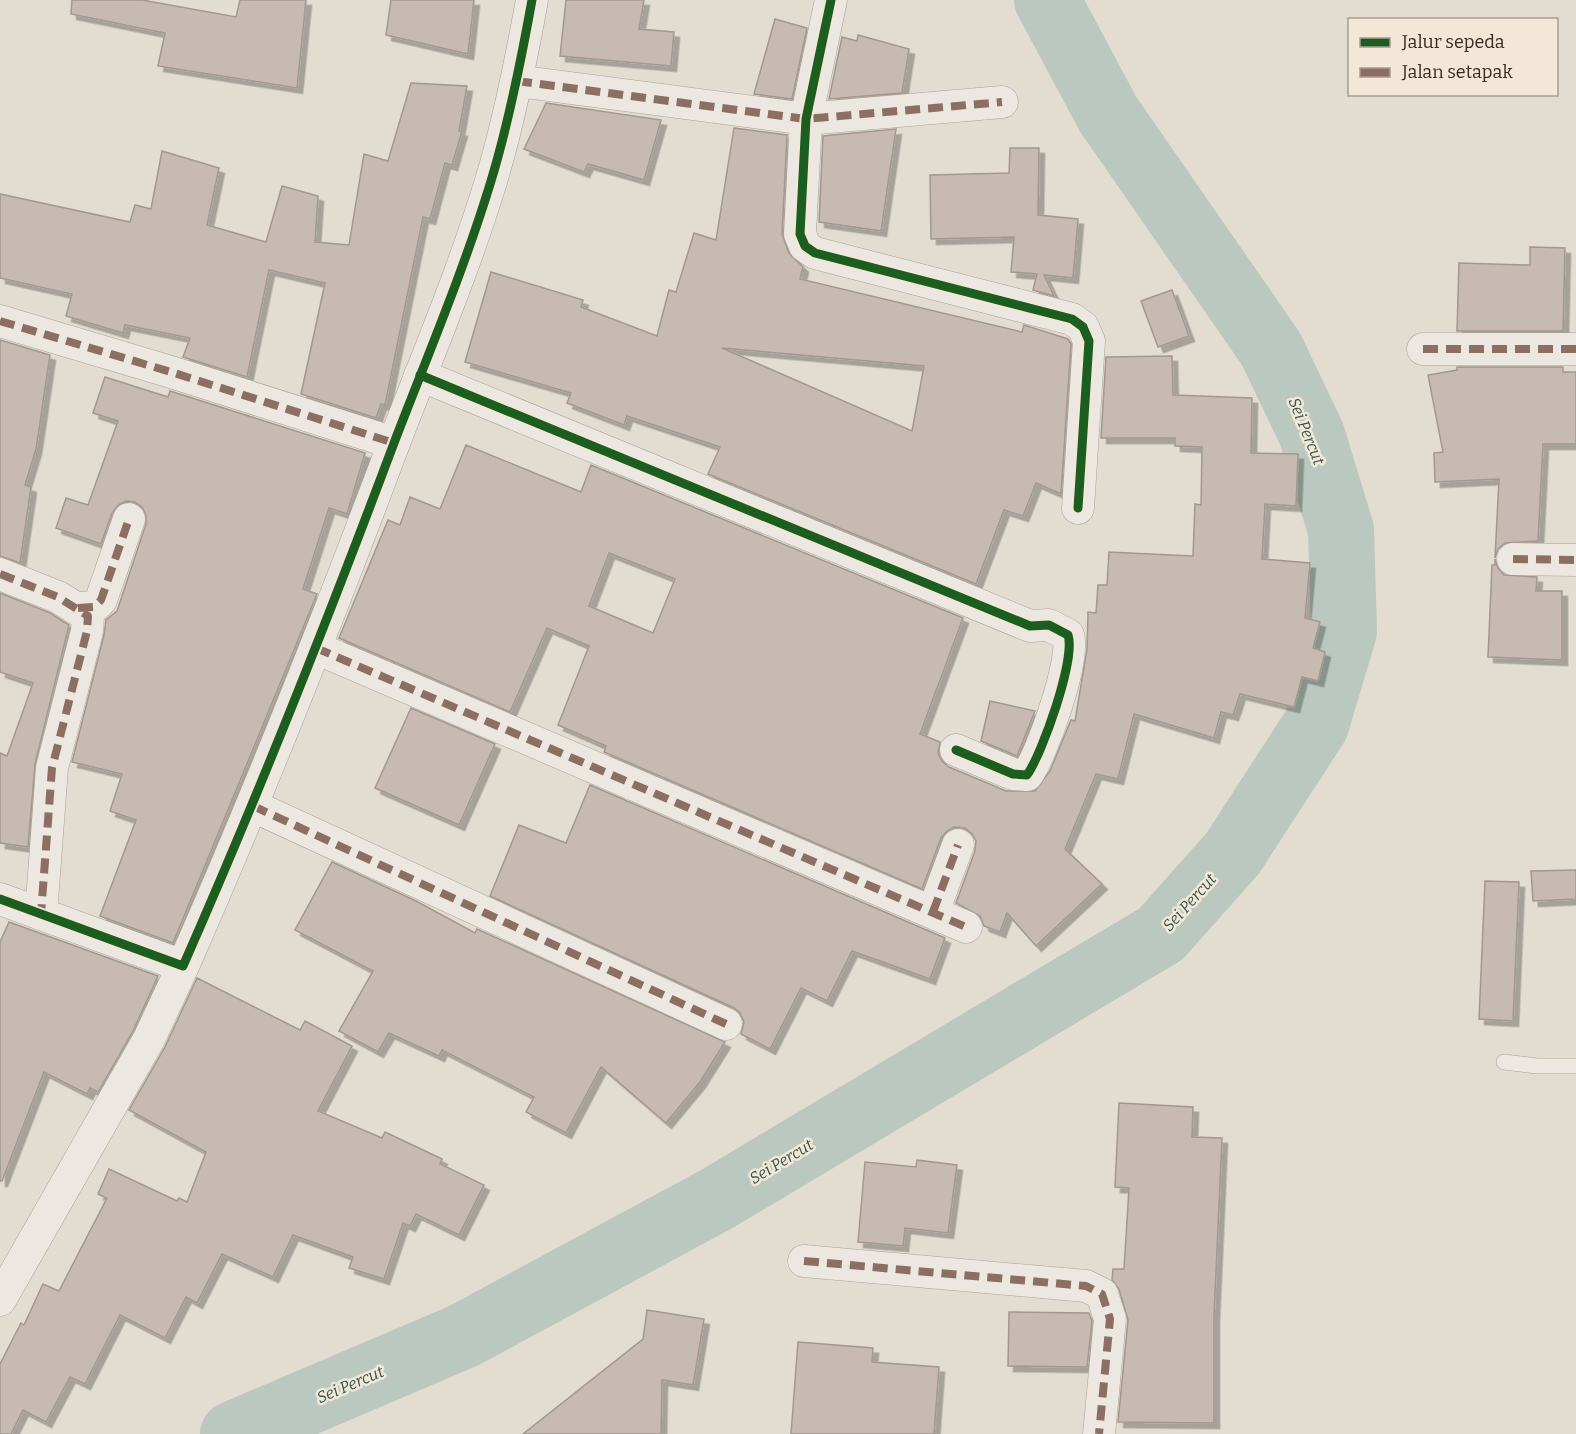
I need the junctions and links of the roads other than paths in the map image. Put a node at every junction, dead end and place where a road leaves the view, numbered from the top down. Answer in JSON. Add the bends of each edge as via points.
{"nodes":[{"id":1,"x":532,"y":0,"type":"edge"},
{"id":2,"x":831,"y":0,"type":"edge"},
{"id":3,"x":517,"y":81,"type":"junction"},
{"id":4,"x":1002,"y":102,"type":"dead end"},
{"id":5,"x":806,"y":119,"type":"junction"},
{"id":6,"x":0,"y":321,"type":"edge"},
{"id":7,"x":1423,"y":349,"type":"dead end"},
{"id":8,"x":1576,"y":349,"type":"edge"},
{"id":9,"x":420,"y":375,"type":"junction"},
{"id":10,"x":394,"y":443,"type":"junction"},
{"id":11,"x":1078,"y":508,"type":"dead end"},
{"id":12,"x":129,"y":519,"type":"dead end"},
{"id":13,"x":1513,"y":559,"type":"dead end"},
{"id":14,"x":1576,"y":560,"type":"edge"},
{"id":15,"x":0,"y":574,"type":"edge"},
{"id":16,"x":78,"y":608,"type":"junction"},
{"id":17,"x":316,"y":648,"type":"junction"},
{"id":18,"x":956,"y":750,"type":"dead end"},
{"id":19,"x":253,"y":806,"type":"junction"},
{"id":20,"x":958,"y":845,"type":"dead end"},
{"id":21,"x":0,"y":899,"type":"edge"},
{"id":22,"x":933,"y":912,"type":"junction"},
{"id":23,"x":41,"y":914,"type":"junction"},
{"id":24,"x":966,"y":927,"type":"dead end"},
{"id":25,"x":183,"y":966,"type":"junction"},
{"id":26,"x":726,"y":1024,"type":"dead end"},
{"id":27,"x":1504,"y":1062,"type":"dead end"},
{"id":28,"x":1576,"y":1066,"type":"edge"},
{"id":29,"x":804,"y":1261,"type":"dead end"},
{"id":30,"x":0,"y":1300,"type":"edge"},
{"id":31,"x":1099,"y":1434,"type":"edge"}],
"edges":[{"from":1,"to":3,"type":"street"},
{"from":2,"to":5,"type":"street"},
{"from":3,"to":5,"type":"street"},
{"from":3,"to":9,"type":"street","via":[[491,181]]},
{"from":4,"to":5,"type":"street"},
{"from":5,"to":11,"type":"street","via":[[800,234],[805,246],[815,253],[1072,319],[1083,327],[1089,340]]},
{"from":6,"to":10,"type":"street"},
{"from":7,"to":8,"type":"street"},
{"from":9,"to":10,"type":"street"},
{"from":9,"to":18,"type":"street","via":[[1030,626],[1048,625],[1068,635],[1068,661],[1054,710],[1027,775],[1013,774]]},
{"from":10,"to":17,"type":"street"},
{"from":12,"to":16,"type":"street","via":[[101,600],[94,607]]},
{"from":13,"to":14,"type":"street"},
{"from":15,"to":16,"type":"street"},
{"from":16,"to":23,"type":"street","via":[[88,616],[87,632],[52,768]]},
{"from":17,"to":19,"type":"street"},
{"from":17,"to":22,"type":"street"},
{"from":19,"to":25,"type":"street"},
{"from":19,"to":26,"type":"street"},
{"from":20,"to":22,"type":"street"},
{"from":21,"to":23,"type":"street"},
{"from":22,"to":24,"type":"street"},
{"from":23,"to":25,"type":"street"},
{"from":25,"to":30,"type":"street","via":[[144,1049]]},
{"from":27,"to":28,"type":"lane"},
{"from":29,"to":31,"type":"street","via":[[1086,1286],[1102,1294],[1110,1319]]}]}
